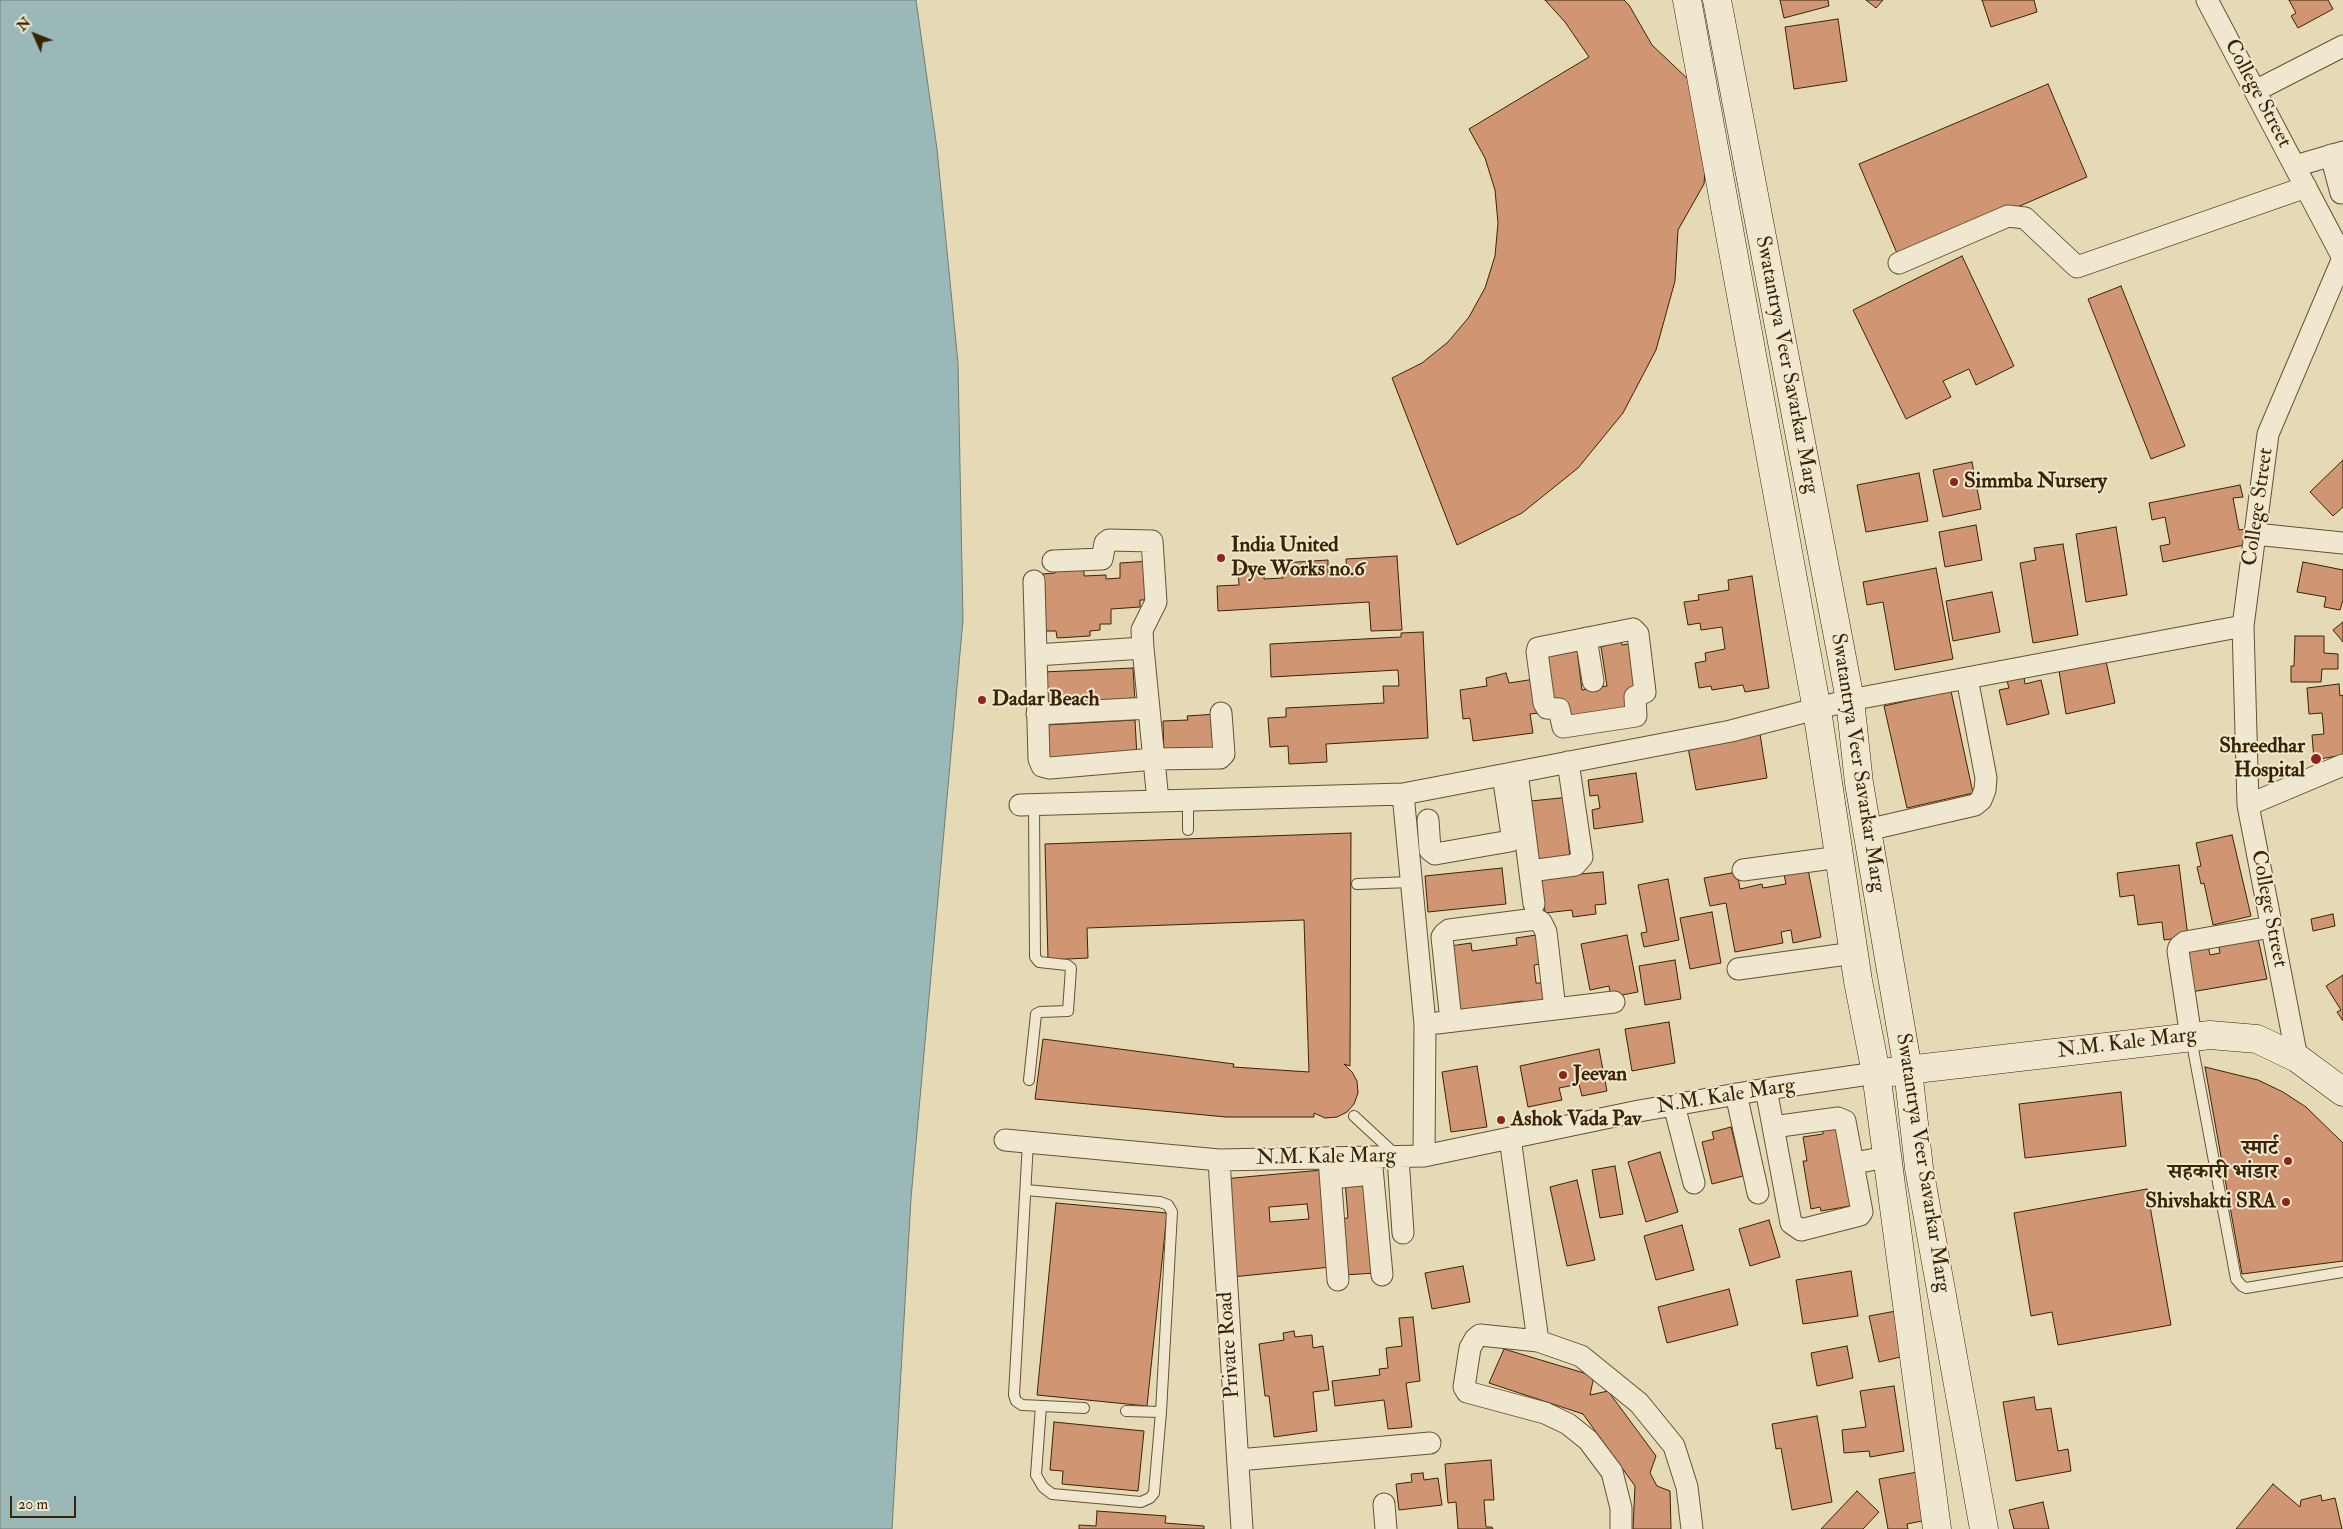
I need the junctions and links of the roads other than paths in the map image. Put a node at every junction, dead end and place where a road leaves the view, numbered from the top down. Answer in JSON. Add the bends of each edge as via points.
{"nodes":[{"id":1,"x":1687,"y":0,"type":"edge"},
{"id":2,"x":1717,"y":0,"type":"edge"},
{"id":3,"x":2207,"y":0,"type":"edge"},
{"id":4,"x":2343,"y":46,"type":"edge"},
{"id":5,"x":2255,"y":91,"type":"junction"},
{"id":6,"x":2337,"y":154,"type":"edge"},
{"id":7,"x":2295,"y":166,"type":"junction"},
{"id":8,"x":2306,"y":187,"type":"junction"},
{"id":9,"x":2341,"y":193,"type":"dead end"},
{"id":10,"x":1900,"y":263,"type":"dead end"},
{"id":11,"x":2255,"y":534,"type":"junction"},
{"id":12,"x":2343,"y":543,"type":"edge"},
{"id":13,"x":1053,"y":561,"type":"dead end"},
{"id":14,"x":1034,"y":581,"type":"dead end"},
{"id":15,"x":2243,"y":626,"type":"junction"},
{"id":16,"x":1586,"y":638,"type":"junction"},
{"id":17,"x":1143,"y":648,"type":"junction"},
{"id":18,"x":1036,"y":655,"type":"junction"},
{"id":19,"x":1967,"y":678,"type":"junction"},
{"id":20,"x":1594,"y":682,"type":"dead end"},
{"id":21,"x":1850,"y":700,"type":"junction"},
{"id":22,"x":1149,"y":708,"type":"junction"},
{"id":23,"x":1818,"y":710,"type":"junction"},
{"id":24,"x":1221,"y":713,"type":"dead end"},
{"id":25,"x":1038,"y":714,"type":"junction"},
{"id":26,"x":1600,"y":722,"type":"junction"},
{"id":27,"x":1606,"y":755,"type":"junction"},
{"id":28,"x":1154,"y":759,"type":"junction"},
{"id":29,"x":1568,"y":762,"type":"junction"},
{"id":30,"x":2343,"y":765,"type":"edge"},
{"id":31,"x":1510,"y":773,"type":"junction"},
{"id":32,"x":1403,"y":794,"type":"junction"},
{"id":33,"x":1188,"y":800,"type":"junction"},
{"id":34,"x":1158,"y":801,"type":"junction"},
{"id":35,"x":1027,"y":805,"type":"joint"},
{"id":36,"x":2248,"y":805,"type":"junction"},
{"id":37,"x":1428,"y":820,"type":"dead end"},
{"id":38,"x":1188,"y":830,"type":"dead end"},
{"id":39,"x":1867,"y":830,"type":"junction"},
{"id":40,"x":1840,"y":857,"type":"junction"},
{"id":41,"x":1743,"y":870,"type":"dead end"},
{"id":42,"x":1530,"y":871,"type":"junction"},
{"id":43,"x":1411,"y":882,"type":"junction"},
{"id":44,"x":1357,"y":884,"type":"dead end"},
{"id":45,"x":1534,"y":904,"type":"dead end"},
{"id":46,"x":2272,"y":927,"type":"junction"},
{"id":47,"x":1854,"y":953,"type":"junction"},
{"id":48,"x":1738,"y":969,"type":"dead end"},
{"id":49,"x":1614,"y":1002,"type":"dead end"},
{"id":50,"x":1555,"y":1009,"type":"junction"},
{"id":51,"x":1451,"y":1021,"type":"junction"},
{"id":52,"x":1425,"y":1024,"type":"junction"},
{"id":53,"x":2191,"y":1037,"type":"junction"},
{"id":54,"x":2297,"y":1058,"type":"junction"},
{"id":55,"x":1908,"y":1070,"type":"junction"},
{"id":56,"x":1876,"y":1073,"type":"junction"},
{"id":57,"x":1029,"y":1080,"type":"dead end"},
{"id":58,"x":1766,"y":1089,"type":"junction"},
{"id":59,"x":2343,"y":1092,"type":"edge"},
{"id":60,"x":1736,"y":1094,"type":"junction"},
{"id":61,"x":1674,"y":1105,"type":"junction"},
{"id":62,"x":1354,"y":1116,"type":"dead end"},
{"id":63,"x":1773,"y":1127,"type":"junction"},
{"id":64,"x":1510,"y":1138,"type":"junction"},
{"id":65,"x":1005,"y":1140,"type":"dead end"},
{"id":66,"x":1028,"y":1142,"type":"junction"},
{"id":67,"x":1424,"y":1156,"type":"junction"},
{"id":68,"x":1398,"y":1157,"type":"junction"},
{"id":69,"x":1887,"y":1157,"type":"junction"},
{"id":70,"x":1219,"y":1160,"type":"junction"},
{"id":71,"x":1854,"y":1163,"type":"junction"},
{"id":72,"x":1372,"y":1166,"type":"junction"},
{"id":73,"x":1330,"y":1168,"type":"junction"},
{"id":74,"x":1694,"y":1183,"type":"dead end"},
{"id":75,"x":1026,"y":1190,"type":"junction"},
{"id":76,"x":1758,"y":1193,"type":"dead end"},
{"id":77,"x":1403,"y":1233,"type":"dead end"},
{"id":78,"x":2343,"y":1272,"type":"edge"},
{"id":79,"x":1382,"y":1275,"type":"dead end"},
{"id":80,"x":1338,"y":1280,"type":"dead end"},
{"id":81,"x":1538,"y":1341,"type":"junction"},
{"id":82,"x":1041,"y":1406,"type":"junction"},
{"id":83,"x":1084,"y":1408,"type":"dead end"},
{"id":84,"x":1126,"y":1411,"type":"dead end"},
{"id":85,"x":1161,"y":1412,"type":"junction"},
{"id":86,"x":1430,"y":1443,"type":"dead end"},
{"id":87,"x":1238,"y":1460,"type":"junction"},
{"id":88,"x":1384,"y":1504,"type":"dead end"},
{"id":89,"x":1242,"y":1529,"type":"edge"},
{"id":90,"x":1386,"y":1529,"type":"edge"},
{"id":91,"x":1621,"y":1529,"type":"edge"},
{"id":92,"x":1692,"y":1529,"type":"edge"},
{"id":93,"x":1937,"y":1529,"type":"edge"},
{"id":94,"x":1984,"y":1529,"type":"edge"}],
"edges":[{"from":1,"to":23,"type":"main road","name":"Swatantrya Veer Savarkar Marg"},
{"from":2,"to":21,"type":"main road","name":"Swatantrya Veer Savarkar Marg"},
{"from":3,"to":5,"type":"street","name":"College Street"},
{"from":4,"to":5,"type":"street"},
{"from":5,"to":7,"type":"street","name":"College Street"},
{"from":6,"to":7,"type":"street"},
{"from":6,"to":9,"type":"street"},
{"from":7,"to":8,"type":"street","name":"College Street"},
{"from":8,"to":10,"type":"street","via":[[2077,267],[2025,218],[2008,216]]},
{"from":8,"to":11,"type":"street","name":"College Street","via":[[2343,258],[2268,434]]},
{"from":11,"to":12,"type":"street"},
{"from":11,"to":15,"type":"street","name":"College Street"},
{"from":13,"to":17,"type":"street","via":[[1102,559],[1105,543],[1109,540],[1152,541],[1156,602],[1142,630]]},
{"from":14,"to":18,"type":"street"},
{"from":15,"to":19,"type":"street"},
{"from":15,"to":36,"type":"street","name":"College Street"},
{"from":16,"to":20,"type":"street"},
{"from":16,"to":26,"type":"street","via":[[1538,648],[1544,703],[1549,709],[1558,709],[1563,727]]},
{"from":16,"to":26,"type":"street","via":[[1633,629],[1638,634],[1645,692],[1635,696],[1637,715]]},
{"from":17,"to":18,"type":"street"},
{"from":17,"to":22,"type":"street"},
{"from":18,"to":25,"type":"street"},
{"from":19,"to":21,"type":"street"},
{"from":19,"to":39,"type":"street","via":[[1986,778],[1981,800],[1975,805]]},
{"from":21,"to":23,"type":"street"},
{"from":21,"to":39,"type":"main road","name":"Swatantrya Veer Savarkar Marg"},
{"from":22,"to":25,"type":"street"},
{"from":22,"to":28,"type":"street"},
{"from":23,"to":27,"type":"street"},
{"from":23,"to":40,"type":"main road","name":"Swatantrya Veer Savarkar Marg"},
{"from":24,"to":28,"type":"street","via":[[1223,756]]},
{"from":25,"to":28,"type":"street","via":[[1039,759],[1045,767]]},
{"from":26,"to":27,"type":"street"},
{"from":27,"to":29,"type":"street"},
{"from":28,"to":34,"type":"street"},
{"from":29,"to":31,"type":"street"},
{"from":29,"to":42,"type":"street","via":[[1582,857],[1575,865]]},
{"from":30,"to":36,"type":"street"},
{"from":31,"to":32,"type":"street"},
{"from":31,"to":37,"type":"street","via":[[1510,841],[1435,854],[1430,850]]},
{"from":31,"to":42,"type":"street"},
{"from":32,"to":33,"type":"street"},
{"from":32,"to":43,"type":"street"},
{"from":33,"to":34,"type":"street"},
{"from":33,"to":38,"type":"lane"},
{"from":34,"to":35,"type":"street"},
{"from":35,"to":57,"type":"lane","via":[[1035,957],[1039,962],[1071,968],[1068,1011],[1036,1014]]},
{"from":36,"to":46,"type":"street","name":"College Street"},
{"from":39,"to":55,"type":"main road","name":"Swatantrya Veer Savarkar Marg"},
{"from":40,"to":41,"type":"street"},
{"from":40,"to":47,"type":"main road","name":"Swatantrya Veer Savarkar Marg"},
{"from":42,"to":45,"type":"street"},
{"from":43,"to":44,"type":"lane"},
{"from":43,"to":52,"type":"street"},
{"from":46,"to":53,"type":"street","via":[[2185,942],[2179,947]]},
{"from":46,"to":54,"type":"street","name":"College Street"},
{"from":47,"to":48,"type":"street"},
{"from":47,"to":56,"type":"main road","name":"Swatantrya Veer Savarkar Marg"},
{"from":49,"to":50,"type":"street"},
{"from":50,"to":51,"type":"street"},
{"from":50,"to":51,"type":"street","via":[[1544,926],[1536,919],[1450,930],[1444,934]]},
{"from":51,"to":52,"type":"street"},
{"from":52,"to":67,"type":"street"},
{"from":53,"to":54,"type":"main road","name":"N.M. Kale Marg","via":[[2210,1034],[2258,1039]]},
{"from":53,"to":55,"type":"main road","name":"N.M. Kale Marg"},
{"from":53,"to":78,"type":"lane","via":[[2236,1279],[2246,1288]]},
{"from":54,"to":59,"type":"main road","name":"N.M. Kale Marg"},
{"from":55,"to":56,"type":"main road","name":"N.M. Kale Marg"},
{"from":55,"to":94,"type":"main road","name":"Swatantrya Veer Savarkar Marg","via":[[1919,1168]]},
{"from":56,"to":58,"type":"street","name":"N.M. Kale Marg"},
{"from":56,"to":69,"type":"main road","name":"Swatantrya Veer Savarkar Marg"},
{"from":58,"to":60,"type":"street","name":"N.M. Kale Marg"},
{"from":58,"to":63,"type":"street"},
{"from":60,"to":61,"type":"street","name":"N.M. Kale Marg"},
{"from":60,"to":76,"type":"street"},
{"from":61,"to":64,"type":"street","name":"N.M. Kale Marg"},
{"from":61,"to":74,"type":"street","via":[[1688,1148]]},
{"from":62,"to":68,"type":"lane"},
{"from":63,"to":71,"type":"street","via":[[1841,1118],[1847,1124]]},
{"from":63,"to":71,"type":"street","via":[[1791,1223],[1797,1229],[1860,1215]]},
{"from":64,"to":67,"type":"street","name":"N.M. Kale Marg"},
{"from":64,"to":81,"type":"street"},
{"from":65,"to":66,"type":"street","name":"N.M. Kale Marg"},
{"from":66,"to":70,"type":"street","name":"N.M. Kale Marg"},
{"from":66,"to":75,"type":"lane"},
{"from":67,"to":68,"type":"street","name":"N.M. Kale Marg"},
{"from":68,"to":72,"type":"street","name":"N.M. Kale Marg"},
{"from":68,"to":77,"type":"street"},
{"from":69,"to":71,"type":"street"},
{"from":69,"to":93,"type":"main road","name":"Swatantrya Veer Savarkar Marg"},
{"from":70,"to":73,"type":"street","name":"N.M. Kale Marg"},
{"from":70,"to":87,"type":"street","name":"Private Road"},
{"from":72,"to":73,"type":"street","name":"N.M. Kale Marg"},
{"from":72,"to":79,"type":"street"},
{"from":73,"to":80,"type":"street"},
{"from":75,"to":82,"type":"lane","via":[[1014,1395],[1022,1405]]},
{"from":75,"to":85,"type":"lane","via":[[1168,1205],[1172,1212]]},
{"from":81,"to":91,"type":"street","via":[[1480,1335],[1470,1348],[1464,1387],[1467,1392],[1545,1413],[1568,1424],[1588,1440],[1612,1472],[1621,1508]]},
{"from":81,"to":92,"type":"street","via":[[1581,1356],[1639,1403],[1674,1446],[1687,1487]]},
{"from":82,"to":83,"type":"lane"},
{"from":82,"to":85,"type":"lane","via":[[1036,1475],[1043,1487],[1052,1494],[1141,1502],[1154,1493]]},
{"from":84,"to":85,"type":"lane"},
{"from":86,"to":87,"type":"street"},
{"from":87,"to":89,"type":"street","name":"Private Road"},
{"from":88,"to":90,"type":"street"}]}
